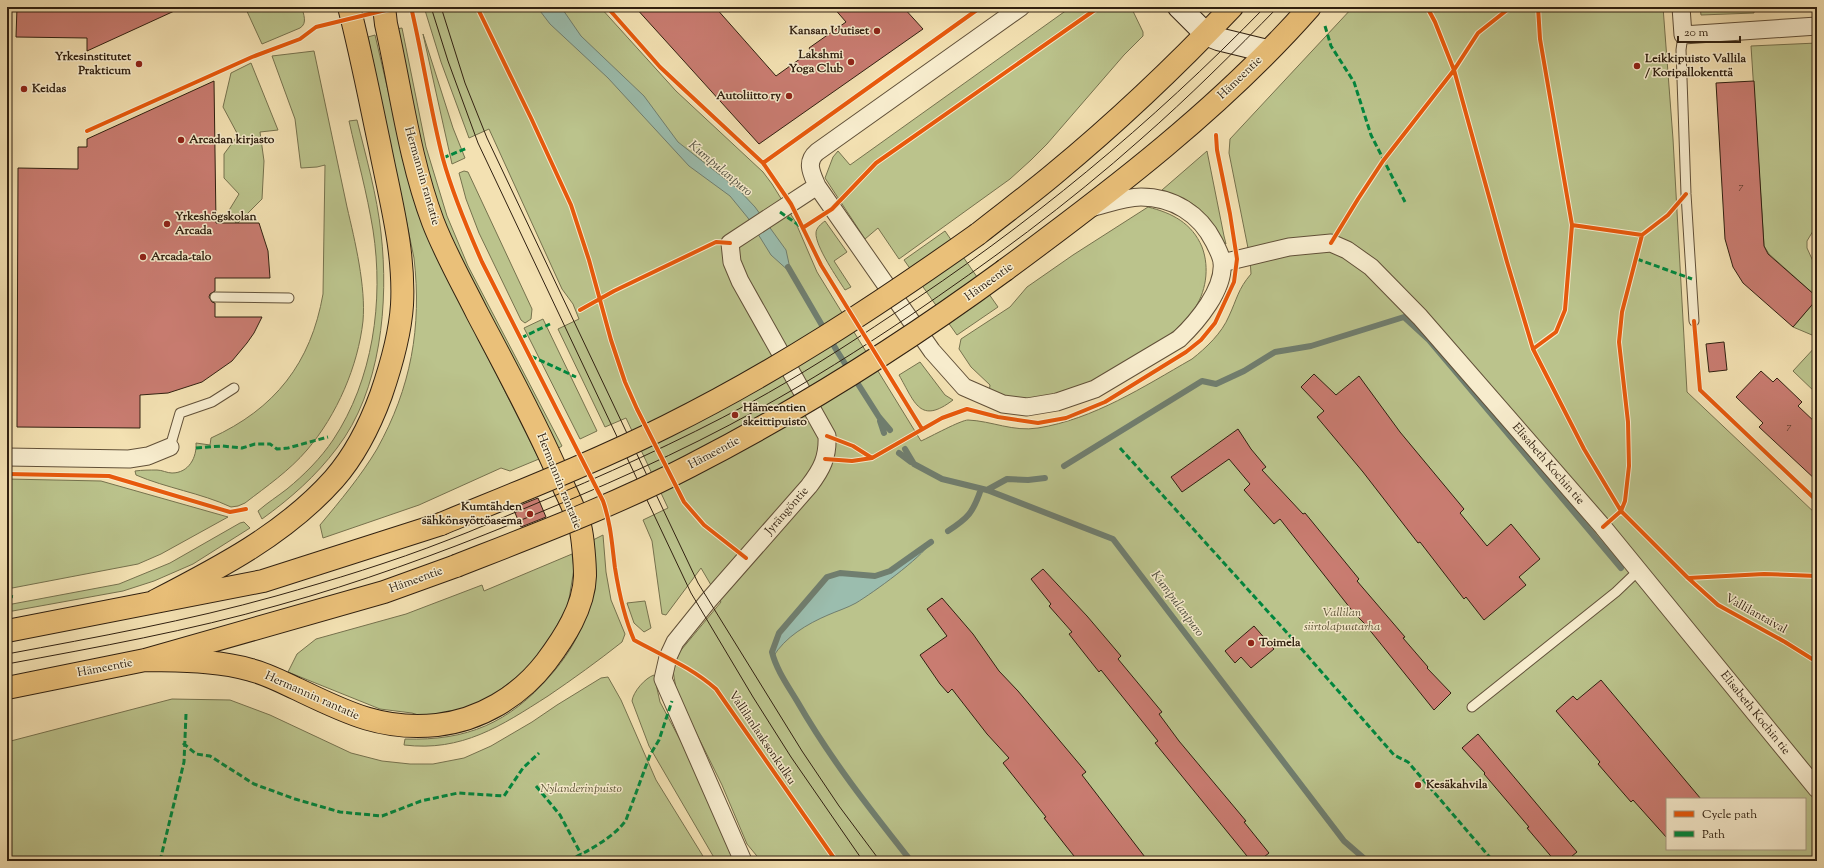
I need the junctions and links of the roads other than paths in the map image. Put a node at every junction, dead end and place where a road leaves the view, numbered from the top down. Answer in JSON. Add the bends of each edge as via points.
{"nodes":[{"id":1,"x":349,"y":7,"type":"edge"},
{"id":2,"x":384,"y":7,"type":"edge"},
{"id":3,"x":1021,"y":7,"type":"edge"},
{"id":4,"x":1179,"y":7,"type":"edge"},
{"id":5,"x":1232,"y":7,"type":"edge"},
{"id":6,"x":1310,"y":7,"type":"edge"},
{"id":7,"x":1681,"y":7,"type":"edge"},
{"id":8,"x":1817,"y":26,"type":"edge"},
{"id":9,"x":1206,"y":34,"type":"junction"},
{"id":10,"x":1683,"y":35,"type":"junction"},
{"id":11,"x":1267,"y":51,"type":"junction"},
{"id":12,"x":817,"y":186,"type":"junction"},
{"id":13,"x":1087,"y":210,"type":"junction"},
{"id":14,"x":1222,"y":262,"type":"junction"},
{"id":15,"x":215,"y":297,"type":"dead end"},
{"id":16,"x":289,"y":298,"type":"dead end"},
{"id":17,"x":1694,"y":321,"type":"dead end"},
{"id":18,"x":234,"y":388,"type":"dead end"},
{"id":19,"x":170,"y":447,"type":"joint"},
{"id":20,"x":7,"y":457,"type":"edge"},
{"id":21,"x":1639,"y":570,"type":"junction"},
{"id":22,"x":155,"y":601,"type":"junction"},
{"id":23,"x":7,"y":631,"type":"edge"},
{"id":24,"x":145,"y":660,"type":"junction"},
{"id":25,"x":7,"y":688,"type":"edge"},
{"id":26,"x":1472,"y":707,"type":"dead end"},
{"id":27,"x":1817,"y":789,"type":"edge"},
{"id":28,"x":743,"y":861,"type":"edge"}],
"edges":[{"from":1,"to":22,"type":"main road","via":[[396,224],[402,304],[398,336],[386,381],[368,428],[360,441],[337,475],[311,502],[268,537],[220,567]]},
{"from":2,"to":24,"type":"main road","name":"Hermannin rantatie","via":[[411,144],[433,221],[452,264],[541,436],[580,526],[585,577],[579,602],[562,640],[544,665],[527,682],[506,700],[485,712],[464,721],[436,725],[408,726],[373,722],[347,713],[276,679],[223,663]]},
{"from":3,"to":12,"type":"street","via":[[812,156],[810,161]]},
{"from":4,"to":9,"type":"street"},
{"from":5,"to":9,"type":"main road"},
{"from":6,"to":11,"type":"main road","name":"Hämeentie"},
{"from":7,"to":10,"type":"street"},
{"from":8,"to":10,"type":"street"},
{"from":9,"to":11,"type":"street"},
{"from":9,"to":22,"type":"main road","bridge":true,"via":[[1104,132],[978,234],[917,278],[799,354],[667,426],[590,462],[440,524],[263,581]]},
{"from":10,"to":17,"type":"lane","via":[[1681,50],[1686,194]]},
{"from":11,"to":13,"type":"main road","name":"Hämeentie","via":[[1226,92]]},
{"from":12,"to":14,"type":"street","via":[[932,351],[964,387],[1003,404],[1027,407],[1042,405],[1095,389],[1179,339],[1191,329],[1210,302],[1217,286]]},
{"from":12,"to":28,"type":"street","name":"Jyrängöntie","via":[[730,243],[732,262],[740,281],[827,436],[827,453],[823,467],[675,642],[668,656],[663,679]]},
{"from":13,"to":14,"type":"street","via":[[1142,197],[1174,203],[1189,210],[1200,220],[1218,249]]},
{"from":13,"to":24,"type":"main road","name":"Hämeentie","bridge":true,"via":[[879,358],[766,426],[689,467],[608,504],[456,566],[384,592]]},
{"from":14,"to":21,"type":"street","name":"Elisabeth Kochin tie","via":[[1289,247],[1331,243],[1347,250],[1371,267],[1420,317]]},
{"from":15,"to":16,"type":"lane"},
{"from":18,"to":19,"type":"lane","via":[[212,402],[180,413]]},
{"from":19,"to":20,"type":"street","via":[[148,456],[129,459]]},
{"from":21,"to":26,"type":"lane","via":[[1616,592]]},
{"from":21,"to":27,"type":"street","name":"Elisabeth Kochin tie"},
{"from":22,"to":23,"type":"main road"},
{"from":24,"to":25,"type":"main road","name":"Hämeentie"}]}
